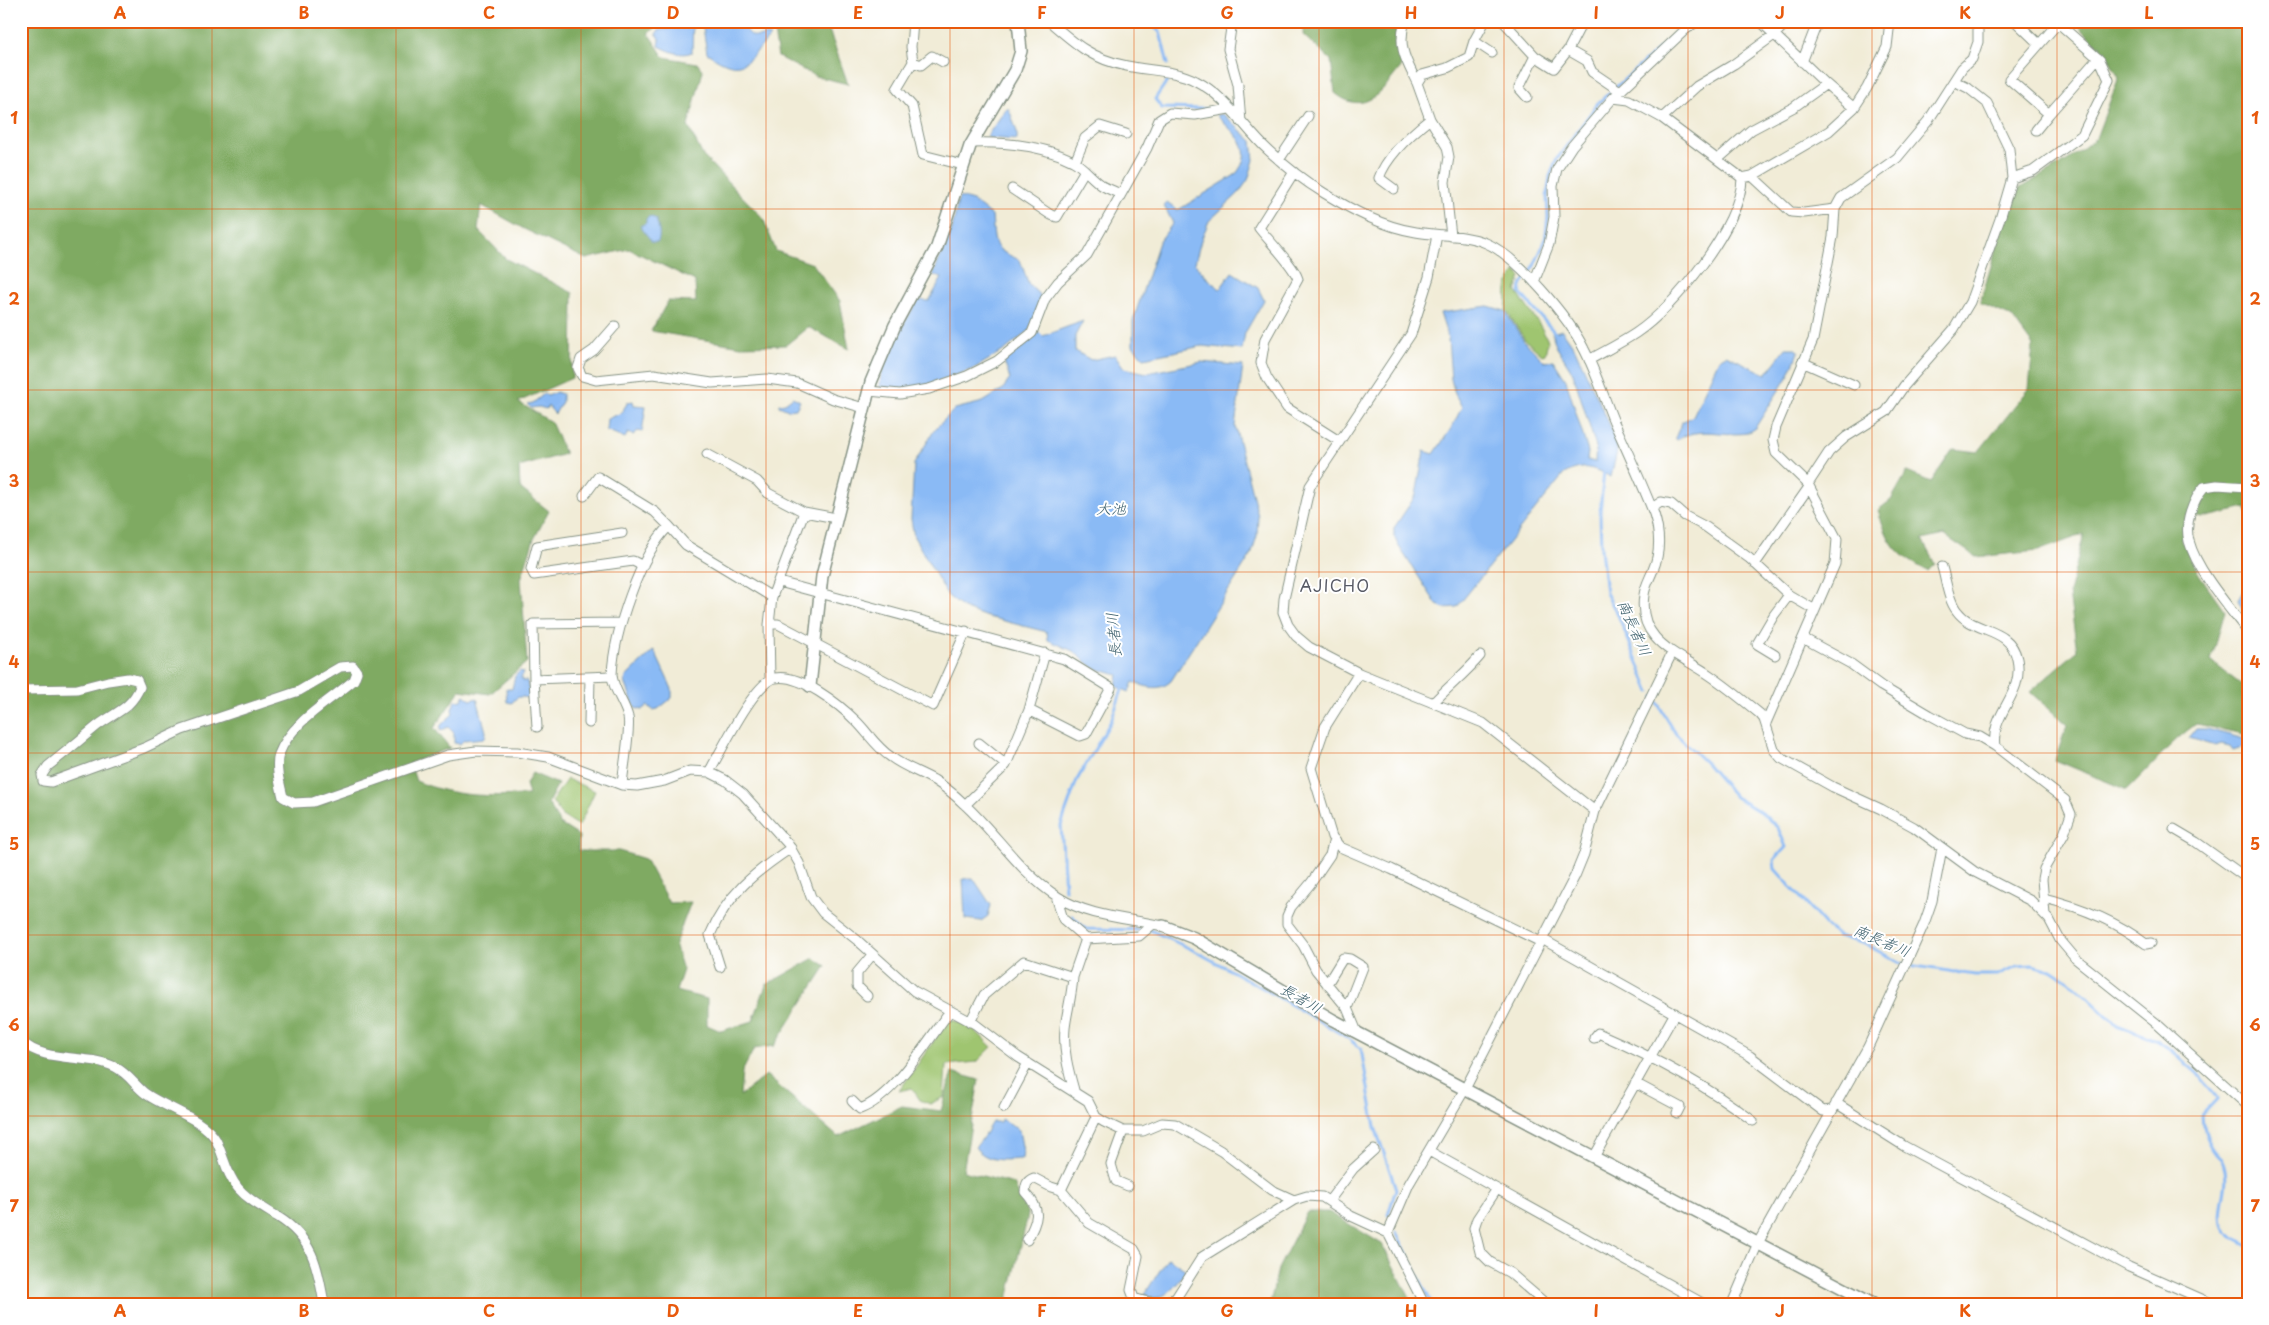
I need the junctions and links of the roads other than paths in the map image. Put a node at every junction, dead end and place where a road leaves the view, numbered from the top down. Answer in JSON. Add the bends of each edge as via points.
{"nodes":[{"id":1,"x":913,"y":21,"type":"edge"},
{"id":2,"x":1018,"y":21,"type":"edge"},
{"id":3,"x":1049,"y":21,"type":"edge"},
{"id":4,"x":1232,"y":21,"type":"edge"},
{"id":5,"x":1405,"y":21,"type":"edge"},
{"id":6,"x":1485,"y":21,"type":"edge"},
{"id":7,"x":1504,"y":21,"type":"edge"},
{"id":8,"x":1583,"y":21,"type":"edge"},
{"id":9,"x":1697,"y":21,"type":"edge"},
{"id":10,"x":1760,"y":21,"type":"edge"},
{"id":11,"x":1788,"y":21,"type":"edge"},
{"id":12,"x":1818,"y":21,"type":"edge"},
{"id":13,"x":1890,"y":21,"type":"edge"},
{"id":14,"x":1978,"y":21,"type":"edge"},
{"id":15,"x":2014,"y":21,"type":"edge"},
{"id":16,"x":2057,"y":22,"type":"edge"},
{"id":17,"x":1774,"y":34,"type":"junction"},
{"id":18,"x":1474,"y":41,"type":"junction"},
{"id":19,"x":2039,"y":44,"type":"junction"},
{"id":20,"x":1568,"y":50,"type":"junction"},
{"id":21,"x":1492,"y":52,"type":"dead end"},
{"id":22,"x":1535,"y":56,"type":"junction"},
{"id":23,"x":2098,"y":58,"type":"junction"},
{"id":24,"x":913,"y":62,"type":"junction"},
{"id":25,"x":943,"y":62,"type":"dead end"},
{"id":26,"x":1802,"y":62,"type":"junction"},
{"id":27,"x":1954,"y":81,"type":"junction"},
{"id":28,"x":1417,"y":83,"type":"junction"},
{"id":29,"x":1826,"y":84,"type":"junction"},
{"id":30,"x":1617,"y":94,"type":"junction"},
{"id":31,"x":1527,"y":97,"type":"dead end"},
{"id":32,"x":1854,"y":108,"type":"junction"},
{"id":33,"x":1229,"y":109,"type":"junction"},
{"id":34,"x":2049,"y":114,"type":"junction"},
{"id":35,"x":1308,"y":116,"type":"dead end"},
{"id":36,"x":1662,"y":118,"type":"junction"},
{"id":37,"x":1430,"y":119,"type":"junction"},
{"id":38,"x":1241,"y":122,"type":"junction"},
{"id":39,"x":2036,"y":130,"type":"dead end"},
{"id":40,"x":1126,"y":134,"type":"dead end"},
{"id":41,"x":972,"y":142,"type":"junction"},
{"id":42,"x":1718,"y":159,"type":"junction"},
{"id":43,"x":1279,"y":160,"type":"junction"},
{"id":44,"x":1075,"y":162,"type":"junction"},
{"id":45,"x":963,"y":165,"type":"junction"},
{"id":46,"x":1084,"y":170,"type":"junction"},
{"id":47,"x":1294,"y":172,"type":"junction"},
{"id":48,"x":1752,"y":176,"type":"junction"},
{"id":49,"x":1742,"y":178,"type":"junction"},
{"id":50,"x":2012,"y":178,"type":"junction"},
{"id":51,"x":1012,"y":189,"type":"dead end"},
{"id":52,"x":1394,"y":189,"type":"dead end"},
{"id":53,"x":1120,"y":194,"type":"junction"},
{"id":54,"x":1835,"y":208,"type":"junction"},
{"id":55,"x":1437,"y":235,"type":"junction"},
{"id":56,"x":1451,"y":236,"type":"junction"},
{"id":57,"x":1534,"y":282,"type":"junction"},
{"id":58,"x":615,"y":326,"type":"dead end"},
{"id":59,"x":1589,"y":360,"type":"junction"},
{"id":60,"x":1802,"y":362,"type":"junction"},
{"id":61,"x":1854,"y":385,"type":"dead end"},
{"id":62,"x":869,"y":391,"type":"junction"},
{"id":63,"x":864,"y":408,"type":"junction"},
{"id":64,"x":1339,"y":441,"type":"junction"},
{"id":65,"x":707,"y":454,"type":"dead end"},
{"id":66,"x":1808,"y":486,"type":"junction"},
{"id":67,"x":2248,"y":487,"type":"edge"},
{"id":68,"x":584,"y":496,"type":"dead end"},
{"id":69,"x":1652,"y":508,"type":"junction"},
{"id":70,"x":804,"y":512,"type":"junction"},
{"id":71,"x":836,"y":518,"type":"junction"},
{"id":72,"x":669,"y":526,"type":"junction"},
{"id":73,"x":622,"y":533,"type":"dead end"},
{"id":74,"x":1755,"y":564,"type":"junction"},
{"id":75,"x":643,"y":566,"type":"junction"},
{"id":76,"x":1942,"y":567,"type":"dead end"},
{"id":77,"x":779,"y":582,"type":"junction"},
{"id":78,"x":819,"y":594,"type":"junction"},
{"id":79,"x":1789,"y":595,"type":"junction"},
{"id":80,"x":772,"y":597,"type":"junction"},
{"id":81,"x":1815,"y":610,"type":"junction"},
{"id":82,"x":621,"y":623,"type":"junction"},
{"id":83,"x":769,"y":624,"type":"junction"},
{"id":84,"x":966,"y":631,"type":"junction"},
{"id":85,"x":2248,"y":632,"type":"edge"},
{"id":86,"x":1803,"y":638,"type":"junction"},
{"id":87,"x":815,"y":644,"type":"junction"},
{"id":88,"x":1045,"y":653,"type":"junction"},
{"id":89,"x":1672,"y":654,"type":"junction"},
{"id":90,"x":1480,"y":656,"type":"dead end"},
{"id":91,"x":1775,"y":656,"type":"dead end"},
{"id":92,"x":1359,"y":673,"type":"junction"},
{"id":93,"x":612,"y":676,"type":"junction"},
{"id":94,"x":590,"y":677,"type":"junction"},
{"id":95,"x":534,"y":679,"type":"junction"},
{"id":96,"x":770,"y":680,"type":"junction"},
{"id":97,"x":810,"y":686,"type":"junction"},
{"id":98,"x":21,"y":690,"type":"edge"},
{"id":99,"x":1434,"y":702,"type":"junction"},
{"id":100,"x":1030,"y":710,"type":"junction"},
{"id":101,"x":590,"y":723,"type":"dead end"},
{"id":102,"x":1766,"y":723,"type":"junction"},
{"id":103,"x":537,"y":727,"type":"dead end"},
{"id":104,"x":979,"y":743,"type":"dead end"},
{"id":105,"x":1995,"y":746,"type":"junction"},
{"id":106,"x":1006,"y":765,"type":"junction"},
{"id":107,"x":710,"y":772,"type":"junction"},
{"id":108,"x":622,"y":786,"type":"junction"},
{"id":109,"x":965,"y":805,"type":"junction"},
{"id":110,"x":1595,"y":812,"type":"junction"},
{"id":111,"x":2174,"y":829,"type":"dead end"},
{"id":112,"x":1334,"y":839,"type":"junction"},
{"id":113,"x":791,"y":848,"type":"junction"},
{"id":114,"x":1942,"y":848,"type":"junction"},
{"id":115,"x":2248,"y":879,"type":"edge"},
{"id":116,"x":1056,"y":896,"type":"junction"},
{"id":117,"x":2044,"y":898,"type":"junction"},
{"id":118,"x":2045,"y":915,"type":"junction"},
{"id":119,"x":1155,"y":926,"type":"junction"},
{"id":120,"x":1086,"y":938,"type":"junction"},
{"id":121,"x":1542,"y":940,"type":"junction"},
{"id":122,"x":2151,"y":943,"type":"dead end"},
{"id":123,"x":872,"y":954,"type":"junction"},
{"id":124,"x":720,"y":967,"type":"dead end"},
{"id":125,"x":1073,"y":977,"type":"junction"},
{"id":126,"x":1327,"y":984,"type":"junction"},
{"id":127,"x":867,"y":996,"type":"dead end"},
{"id":128,"x":1347,"y":1008,"type":"junction"},
{"id":129,"x":950,"y":1011,"type":"junction"},
{"id":130,"x":1675,"y":1013,"type":"junction"},
{"id":131,"x":970,"y":1022,"type":"junction"},
{"id":132,"x":1357,"y":1032,"type":"junction"},
{"id":133,"x":1594,"y":1038,"type":"dead end"},
{"id":134,"x":21,"y":1041,"type":"edge"},
{"id":135,"x":1650,"y":1056,"type":"junction"},
{"id":136,"x":1028,"y":1063,"type":"junction"},
{"id":137,"x":1635,"y":1083,"type":"junction"},
{"id":138,"x":1465,"y":1089,"type":"junction"},
{"id":139,"x":1074,"y":1090,"type":"junction"},
{"id":140,"x":852,"y":1101,"type":"dead end"},
{"id":141,"x":1834,"y":1106,"type":"junction"},
{"id":142,"x":2248,"y":1106,"type":"edge"},
{"id":143,"x":1004,"y":1108,"type":"dead end"},
{"id":144,"x":1677,"y":1113,"type":"dead end"},
{"id":145,"x":1096,"y":1117,"type":"junction"},
{"id":146,"x":1753,"y":1121,"type":"dead end"},
{"id":147,"x":1123,"y":1132,"type":"junction"},
{"id":148,"x":1374,"y":1150,"type":"dead end"},
{"id":149,"x":1429,"y":1151,"type":"junction"},
{"id":150,"x":1594,"y":1157,"type":"junction"},
{"id":151,"x":1128,"y":1186,"type":"dead end"},
{"id":152,"x":1498,"y":1189,"type":"junction"},
{"id":153,"x":1061,"y":1190,"type":"junction"},
{"id":154,"x":1294,"y":1200,"type":"junction"},
{"id":155,"x":1329,"y":1201,"type":"junction"},
{"id":156,"x":1388,"y":1233,"type":"junction"},
{"id":157,"x":1027,"y":1240,"type":"dead end"},
{"id":158,"x":1758,"y":1243,"type":"junction"},
{"id":159,"x":1131,"y":1290,"type":"junction"},
{"id":160,"x":1176,"y":1301,"type":"edge"},
{"id":161,"x":324,"y":1304,"type":"edge"},
{"id":162,"x":1128,"y":1304,"type":"edge"},
{"id":163,"x":1424,"y":1304,"type":"edge"},
{"id":164,"x":1546,"y":1304,"type":"edge"},
{"id":165,"x":1704,"y":1304,"type":"edge"},
{"id":166,"x":1732,"y":1304,"type":"edge"},
{"id":167,"x":1873,"y":1304,"type":"edge"},
{"id":168,"x":2213,"y":1304,"type":"edge"}],
"edges":[{"from":1,"to":24,"type":"street"},
{"from":2,"to":41,"type":"street","via":[[1020,51],[1015,70]]},
{"from":3,"to":33,"type":"street","via":[[1096,57],[1194,80],[1217,95]]},
{"from":4,"to":38,"type":"street","via":[[1228,49],[1238,85]]},
{"from":5,"to":28,"type":"street","via":[[1400,40]]},
{"from":6,"to":18,"type":"street"},
{"from":7,"to":22,"type":"street"},
{"from":8,"to":20,"type":"street"},
{"from":9,"to":30,"type":"street"},
{"from":10,"to":17,"type":"street"},
{"from":11,"to":17,"type":"street"},
{"from":12,"to":26,"type":"street"},
{"from":13,"to":32,"type":"street","via":[[1887,47]]},
{"from":14,"to":27,"type":"street","via":[[1976,51]]},
{"from":15,"to":19,"type":"street"},
{"from":16,"to":19,"type":"street"},
{"from":16,"to":23,"type":"street"},
{"from":17,"to":26,"type":"street"},
{"from":17,"to":36,"type":"street","via":[[1697,86]]},
{"from":18,"to":21,"type":"street"},
{"from":18,"to":28,"type":"street","via":[[1468,57],[1447,68],[1422,75]]},
{"from":19,"to":34,"type":"street","via":[[2009,79]]},
{"from":20,"to":22,"type":"street","via":[[1554,68]]},
{"from":20,"to":30,"type":"street","via":[[1587,61],[1592,72]]},
{"from":22,"to":31,"type":"street","via":[[1519,88]]},
{"from":23,"to":34,"type":"street"},
{"from":23,"to":50,"type":"street","via":[[2109,80],[2082,135],[2033,171]]},
{"from":24,"to":25,"type":"street","via":[[921,65],[932,56]]},
{"from":24,"to":45,"type":"street","via":[[897,89],[912,106],[923,155]]},
{"from":26,"to":29,"type":"street"},
{"from":27,"to":50,"type":"street","via":[[1987,103],[2009,149]]},
{"from":27,"to":54,"type":"street","via":[[1928,121],[1897,158],[1842,198]]},
{"from":28,"to":37,"type":"street"},
{"from":29,"to":32,"type":"street"},
{"from":29,"to":42,"type":"street","via":[[1794,107],[1751,130]]},
{"from":30,"to":36,"type":"street"},
{"from":30,"to":57,"type":"street","via":[[1572,146],[1558,168],[1553,186],[1554,217],[1549,244]]},
{"from":32,"to":48,"type":"street","via":[[1829,131]]},
{"from":33,"to":38,"type":"street"},
{"from":33,"to":53,"type":"street","via":[[1195,115],[1170,113],[1159,120]]},
{"from":34,"to":39,"type":"street"},
{"from":35,"to":43,"type":"street"},
{"from":36,"to":42,"type":"street"},
{"from":37,"to":52,"type":"street","via":[[1413,133],[1382,169],[1380,178]]},
{"from":37,"to":56,"type":"street","via":[[1449,156],[1445,182]]},
{"from":38,"to":43,"type":"street"},
{"from":40,"to":44,"type":"street","via":[[1100,126],[1085,138]]},
{"from":41,"to":44,"type":"street","via":[[1029,146]]},
{"from":41,"to":45,"type":"street"},
{"from":42,"to":49,"type":"street"},
{"from":43,"to":47,"type":"street"},
{"from":44,"to":46,"type":"street"},
{"from":45,"to":62,"type":"street","via":[[937,247],[884,347]]},
{"from":46,"to":51,"type":"street","via":[[1057,217]]},
{"from":46,"to":53,"type":"street","via":[[1103,186]]},
{"from":47,"to":55,"type":"street","via":[[1331,197],[1377,221]]},
{"from":47,"to":64,"type":"street","via":[[1259,228],[1296,270],[1298,279],[1265,339],[1262,363],[1267,378],[1288,408]]},
{"from":48,"to":49,"type":"street"},
{"from":48,"to":54,"type":"street","via":[[1791,212]]},
{"from":49,"to":59,"type":"street","via":[[1742,189],[1729,223],[1670,304],[1637,333]]},
{"from":50,"to":66,"type":"street","via":[[1970,302],[1954,329],[1904,386],[1886,412],[1835,447]]},
{"from":53,"to":62,"type":"street","via":[[1087,255],[1045,299],[1032,333],[997,361],[929,389],[900,394]]},
{"from":54,"to":60,"type":"street","via":[[1817,326]]},
{"from":55,"to":56,"type":"street"},
{"from":55,"to":64,"type":"street","via":[[1429,277],[1411,334]]},
{"from":56,"to":57,"type":"street","via":[[1495,248]]},
{"from":57,"to":59,"type":"street","via":[[1567,321]]},
{"from":58,"to":63,"type":"street","via":[[594,350],[581,359],[578,368],[582,376],[596,380],[654,374],[712,383],[767,378],[797,383],[832,399]]},
{"from":59,"to":69,"type":"street"},
{"from":60,"to":61,"type":"street"},
{"from":60,"to":66,"type":"street","via":[[1773,440],[1776,453]]},
{"from":62,"to":63,"type":"street"},
{"from":63,"to":71,"type":"street"},
{"from":64,"to":92,"type":"street","via":[[1310,486],[1284,598],[1284,612],[1288,625],[1308,647]]},
{"from":65,"to":70,"type":"street"},
{"from":66,"to":74,"type":"street"},
{"from":66,"to":81,"type":"street","via":[[1837,539],[1836,564]]},
{"from":67,"to":85,"type":"street","via":[[2204,487],[2195,498],[2188,540],[2215,591]]},
{"from":68,"to":72,"type":"street","via":[[598,477],[656,512]]},
{"from":69,"to":74,"type":"street","via":[[1661,502],[1671,504]]},
{"from":69,"to":89,"type":"street","via":[[1658,525],[1659,548],[1644,594],[1644,615],[1647,626]]},
{"from":70,"to":71,"type":"street"},
{"from":70,"to":77,"type":"street"},
{"from":71,"to":78,"type":"street"},
{"from":72,"to":75,"type":"street"},
{"from":72,"to":80,"type":"street","via":[[686,545]]},
{"from":73,"to":75,"type":"street","via":[[536,546],[531,569],[534,575],[633,561]]},
{"from":74,"to":79,"type":"street"},
{"from":75,"to":82,"type":"street"},
{"from":76,"to":105,"type":"street","via":[[1957,611],[2013,645],[2018,662],[2016,691],[1998,721]]},
{"from":77,"to":78,"type":"street"},
{"from":77,"to":80,"type":"street"},
{"from":78,"to":84,"type":"street"},
{"from":78,"to":87,"type":"street"},
{"from":79,"to":81,"type":"street"},
{"from":79,"to":91,"type":"street","via":[[1757,644]]},
{"from":80,"to":83,"type":"street"},
{"from":81,"to":86,"type":"street"},
{"from":82,"to":93,"type":"street"},
{"from":82,"to":95,"type":"street","via":[[533,624]]},
{"from":83,"to":87,"type":"street","via":[[778,624]]},
{"from":83,"to":96,"type":"street"},
{"from":84,"to":87,"type":"street","via":[[933,706]]},
{"from":84,"to":88,"type":"street"},
{"from":86,"to":102,"type":"street"},
{"from":86,"to":105,"type":"street","via":[[1851,664],[1930,715],[1964,734],[1980,737]]},
{"from":87,"to":97,"type":"street"},
{"from":88,"to":100,"type":"street"},
{"from":88,"to":100,"type":"street","via":[[1064,659],[1112,688],[1086,734],[1080,736]]},
{"from":89,"to":102,"type":"street","via":[[1721,684],[1760,714]]},
{"from":89,"to":110,"type":"street"},
{"from":90,"to":99,"type":"street","via":[[1465,675]]},
{"from":92,"to":99,"type":"street"},
{"from":92,"to":112,"type":"street","via":[[1326,727],[1311,768]]},
{"from":93,"to":94,"type":"street"},
{"from":93,"to":108,"type":"street","via":[[628,718]]},
{"from":94,"to":95,"type":"street"},
{"from":94,"to":101,"type":"street"},
{"from":95,"to":103,"type":"street"},
{"from":96,"to":97,"type":"street","via":[[776,677],[793,679]]},
{"from":96,"to":107,"type":"street","via":[[764,682],[751,698]]},
{"from":97,"to":109,"type":"street","via":[[856,721],[889,756],[934,780]]},
{"from":98,"to":108,"type":"street","via":[[77,689],[128,678],[137,680],[140,687],[125,709],[99,724],[48,766],[42,775],[43,781],[64,778],[182,730],[299,691],[340,667],[353,666],[357,672],[354,680],[288,737],[278,755],[278,779],[283,796],[294,803],[313,802],[448,755],[476,752],[517,752],[548,757]]},
{"from":99,"to":110,"type":"street","via":[[1482,723]]},
{"from":100,"to":106,"type":"street"},
{"from":102,"to":114,"type":"street","via":[[1774,750],[1781,758],[1914,826]]},
{"from":104,"to":106,"type":"street"},
{"from":105,"to":117,"type":"street","via":[[2065,800],[2070,814],[2064,834],[2044,869]]},
{"from":106,"to":109,"type":"street"},
{"from":107,"to":108,"type":"street","via":[[690,771],[664,781]]},
{"from":107,"to":113,"type":"street","via":[[743,794]]},
{"from":109,"to":116,"type":"street","via":[[1028,875]]},
{"from":110,"to":121,"type":"street","via":[[1575,876]]},
{"from":111,"to":115,"type":"street"},
{"from":112,"to":121,"type":"street","via":[[1340,847]]},
{"from":112,"to":126,"type":"street","via":[[1330,855],[1287,916],[1287,924]]},
{"from":113,"to":123,"type":"street","via":[[811,897],[823,913]]},
{"from":113,"to":124,"type":"street","via":[[759,869],[718,914],[710,935]]},
{"from":114,"to":118,"type":"street","via":[[1975,872],[2031,901]]},
{"from":114,"to":141,"type":"street","via":[[1924,924],[1868,1047]]},
{"from":116,"to":119,"type":"street","via":[[1082,910]]},
{"from":116,"to":120,"type":"street","via":[[1063,919]]},
{"from":117,"to":118,"type":"street"},
{"from":117,"to":122,"type":"street","via":[[2097,915],[2128,930],[2146,944]]},
{"from":118,"to":142,"type":"street","via":[[2072,954],[2156,1023]]},
{"from":119,"to":120,"type":"street","via":[[1139,936]]},
{"from":119,"to":132,"type":"street","via":[[1194,938]]},
{"from":120,"to":125,"type":"street"},
{"from":121,"to":130,"type":"street"},
{"from":121,"to":138,"type":"street"},
{"from":123,"to":127,"type":"street","via":[[857,973],[857,986]]},
{"from":123,"to":129,"type":"street","via":[[914,991]]},
{"from":125,"to":131,"type":"street","via":[[1024,961],[984,994]]},
{"from":125,"to":139,"type":"street","via":[[1065,1027],[1065,1058]]},
{"from":126,"to":128,"type":"street"},
{"from":126,"to":128,"type":"street","via":[[1342,958],[1363,967]]},
{"from":128,"to":132,"type":"street"},
{"from":129,"to":131,"type":"street"},
{"from":129,"to":140,"type":"street","via":[[898,1082],[870,1105],[860,1109]]},
{"from":130,"to":135,"type":"street"},
{"from":130,"to":141,"type":"street","via":[[1750,1056],[1823,1111]]},
{"from":131,"to":136,"type":"street"},
{"from":132,"to":138,"type":"street"},
{"from":133,"to":135,"type":"street","via":[[1598,1033]]},
{"from":134,"to":161,"type":"street","via":[[43,1053],[92,1060],[116,1068],[149,1096],[203,1126],[216,1140],[228,1172],[238,1187],[303,1237],[311,1249]]},
{"from":135,"to":137,"type":"street"},
{"from":135,"to":146,"type":"street","via":[[1721,1096]]},
{"from":136,"to":139,"type":"street"},
{"from":136,"to":143,"type":"street"},
{"from":137,"to":144,"type":"street","via":[[1680,1107]]},
{"from":137,"to":150,"type":"street"},
{"from":138,"to":149,"type":"street"},
{"from":138,"to":150,"type":"street"},
{"from":139,"to":145,"type":"street","via":[[1088,1100]]},
{"from":141,"to":158,"type":"street"},
{"from":141,"to":168,"type":"street","via":[[2129,1267]]},
{"from":145,"to":147,"type":"street"},
{"from":145,"to":153,"type":"street"},
{"from":147,"to":151,"type":"street","via":[[1111,1164],[1116,1181]]},
{"from":147,"to":154,"type":"street","via":[[1143,1131],[1162,1123],[1175,1124],[1221,1151],[1272,1190]]},
{"from":148,"to":155,"type":"street","via":[[1353,1169]]},
{"from":149,"to":152,"type":"street"},
{"from":149,"to":156,"type":"street","via":[[1409,1184]]},
{"from":150,"to":158,"type":"street"},
{"from":152,"to":164,"type":"street","via":[[1474,1228],[1480,1252]]},
{"from":152,"to":165,"type":"street"},
{"from":153,"to":157,"type":"street","via":[[1034,1178],[1029,1180],[1025,1192],[1036,1204],[1038,1213]]},
{"from":153,"to":159,"type":"street","via":[[1089,1222],[1134,1249],[1138,1256]]},
{"from":154,"to":155,"type":"street","via":[[1307,1196]]},
{"from":154,"to":160,"type":"street","via":[[1202,1257]]},
{"from":155,"to":156,"type":"street","via":[[1351,1216]]},
{"from":156,"to":163,"type":"street"},
{"from":158,"to":166,"type":"street"},
{"from":158,"to":167,"type":"street"},
{"from":159,"to":160,"type":"street","via":[[1134,1298],[1145,1302]]},
{"from":159,"to":162,"type":"street"}]}
